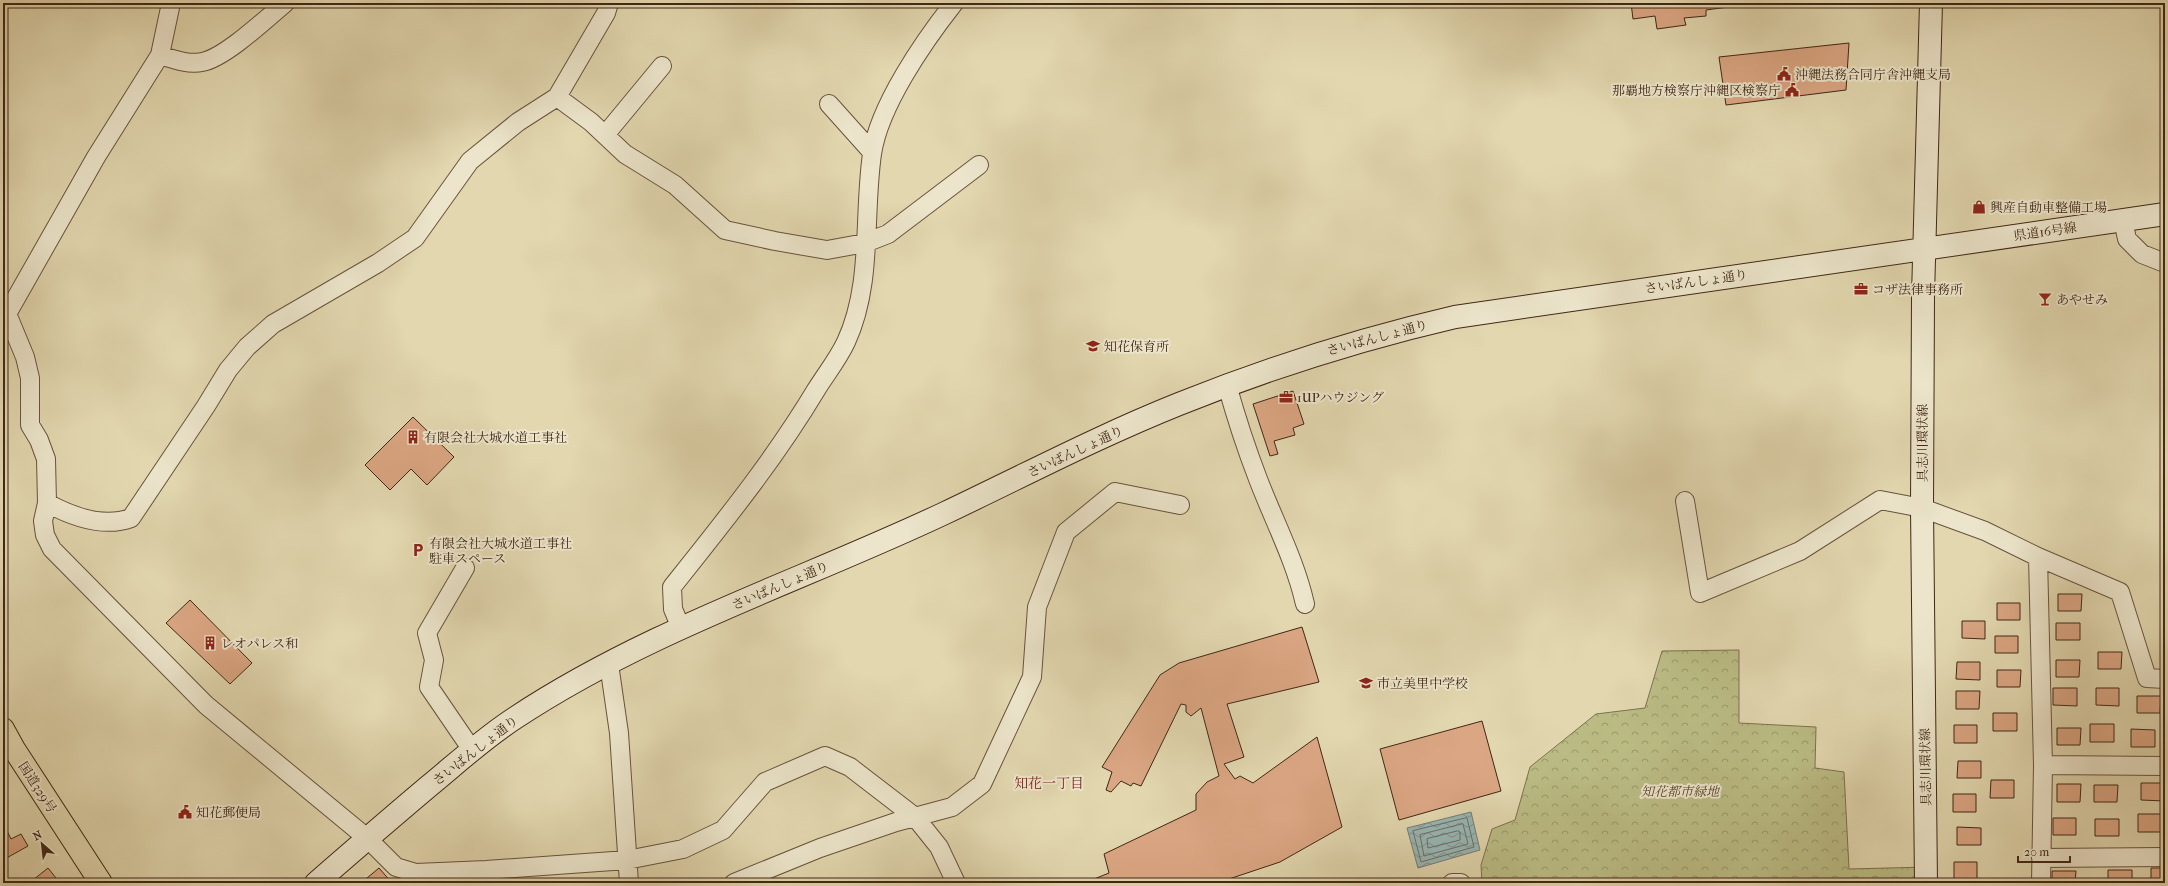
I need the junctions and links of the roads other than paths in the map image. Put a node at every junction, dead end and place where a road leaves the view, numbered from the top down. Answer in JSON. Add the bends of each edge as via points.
{"nodes":[{"id":1,"x":171,"y":3,"type":"edge"},
{"id":2,"x":285,"y":3,"type":"edge"},
{"id":3,"x":609,"y":3,"type":"edge"},
{"id":4,"x":954,"y":3,"type":"edge"},
{"id":5,"x":1931,"y":3,"type":"edge"},
{"id":6,"x":160,"y":55,"type":"junction"},
{"id":7,"x":662,"y":66,"type":"dead end"},
{"id":8,"x":557,"y":97,"type":"junction"},
{"id":9,"x":829,"y":104,"type":"dead end"},
{"id":10,"x":605,"y":135,"type":"junction"},
{"id":11,"x":872,"y":152,"type":"junction"},
{"id":12,"x":979,"y":165,"type":"dead end"},
{"id":13,"x":2165,"y":214,"type":"edge"},
{"id":14,"x":2123,"y":220,"type":"junction"},
{"id":15,"x":865,"y":243,"type":"junction"},
{"id":16,"x":1925,"y":248,"type":"junction"},
{"id":17,"x":2165,"y":263,"type":"edge"},
{"id":18,"x":5,"y":319,"type":"edge"},
{"id":19,"x":1227,"y":386,"type":"junction"},
{"id":20,"x":1685,"y":501,"type":"dead end"},
{"id":21,"x":47,"y":503,"type":"junction"},
{"id":22,"x":1180,"y":505,"type":"dead end"},
{"id":23,"x":1922,"y":508,"type":"junction"},
{"id":24,"x":2038,"y":557,"type":"junction"},
{"id":25,"x":465,"y":568,"type":"dead end"},
{"id":26,"x":1306,"y":604,"type":"dead end"},
{"id":27,"x":681,"y":628,"type":"junction"},
{"id":28,"x":610,"y":664,"type":"junction"},
{"id":29,"x":2165,"y":679,"type":"edge"},
{"id":30,"x":3,"y":729,"type":"edge"},
{"id":31,"x":472,"y":750,"type":"junction"},
{"id":32,"x":2043,"y":766,"type":"junction"},
{"id":33,"x":2165,"y":766,"type":"edge"},
{"id":34,"x":915,"y":817,"type":"junction"},
{"id":35,"x":367,"y":838,"type":"junction"},
{"id":36,"x":2165,"y":857,"type":"edge"},
{"id":37,"x":2041,"y":858,"type":"junction"},
{"id":38,"x":627,"y":860,"type":"junction"},
{"id":39,"x":101,"y":883,"type":"edge"},
{"id":40,"x":316,"y":883,"type":"edge"},
{"id":41,"x":629,"y":883,"type":"edge"},
{"id":42,"x":734,"y":883,"type":"edge"},
{"id":43,"x":956,"y":883,"type":"edge"},
{"id":44,"x":1452,"y":883,"type":"edge"},
{"id":45,"x":1460,"y":883,"type":"edge"},
{"id":46,"x":1926,"y":883,"type":"edge"},
{"id":47,"x":2041,"y":883,"type":"edge"}],
"edges":[{"from":1,"to":6,"type":"street"},
{"from":2,"to":6,"type":"street","via":[[221,54],[203,62],[184,61]]},
{"from":3,"to":8,"type":"street"},
{"from":4,"to":11,"type":"street","via":[[891,98]]},
{"from":5,"to":16,"type":"main road","name":"具志川環状線"},
{"from":6,"to":18,"type":"street","via":[[96,157]]},
{"from":7,"to":10,"type":"street"},
{"from":8,"to":10,"type":"street"},
{"from":8,"to":21,"type":"street","via":[[518,122],[470,161],[415,238],[378,264],[273,324],[246,347],[228,370],[131,518],[112,522],[86,518],[63,512]]},
{"from":9,"to":11,"type":"street"},
{"from":10,"to":15,"type":"street","via":[[625,154],[675,185],[725,230],[827,250]]},
{"from":11,"to":15,"type":"street"},
{"from":12,"to":15,"type":"street","via":[[888,234]]},
{"from":13,"to":14,"type":"main road","name":"県道16号線"},
{"from":14,"to":16,"type":"main road","name":"県道16号線"},
{"from":14,"to":17,"type":"street","via":[[2126,239],[2142,254]]},
{"from":15,"to":27,"type":"street","via":[[860,297],[846,342],[757,479],[672,587],[673,609]]},
{"from":16,"to":19,"type":"main road","name":"さいばんしょ通り","via":[[1455,317],[1336,348]]},
{"from":16,"to":23,"type":"main road","name":"具志川環状線"},
{"from":18,"to":21,"type":"street","via":[[25,358],[30,378],[30,425],[40,440],[46,459]]},
{"from":19,"to":26,"type":"street","via":[[1258,479],[1300,578]]},
{"from":19,"to":27,"type":"main road","name":"さいばんしょ通り","via":[[1146,418],[943,514]]},
{"from":20,"to":23,"type":"street","via":[[1700,593],[1800,551],[1880,500]]},
{"from":21,"to":35,"type":"street","via":[[43,521],[45,535],[52,548],[71,570],[206,705]]},
{"from":22,"to":34,"type":"street","via":[[1115,492],[1066,532],[1037,607],[1032,677],[982,784],[952,807]]},
{"from":23,"to":24,"type":"street","via":[[1985,531]]},
{"from":23,"to":46,"type":"main road","name":"具志川環状線"},
{"from":24,"to":29,"type":"street","via":[[2120,592],[2147,678]]},
{"from":24,"to":32,"type":"street"},
{"from":25,"to":31,"type":"street","via":[[427,633],[434,660],[429,687]]},
{"from":27,"to":28,"type":"main road","name":"さいばんしょ通り"},
{"from":28,"to":31,"type":"main road","name":"さいばんしょ通り","via":[[514,719]]},
{"from":28,"to":38,"type":"street","via":[[619,733]]},
{"from":30,"to":39,"type":"highway","name":"国道329号"},
{"from":31,"to":35,"type":"main road","name":"さいばんしょ通り"},
{"from":32,"to":33,"type":"street"},
{"from":32,"to":37,"type":"street"},
{"from":34,"to":38,"type":"street","via":[[850,767],[825,756],[765,782],[723,830],[683,848]]},
{"from":34,"to":42,"type":"street","via":[[820,848]]},
{"from":34,"to":43,"type":"street","via":[[939,847]]},
{"from":35,"to":38,"type":"street","via":[[396,867],[416,873]]},
{"from":35,"to":40,"type":"main road","name":"さいばんしょ通り"},
{"from":36,"to":37,"type":"street"},
{"from":37,"to":47,"type":"street"},
{"from":38,"to":41,"type":"street"},
{"from":44,"to":45,"type":"street"}]}
